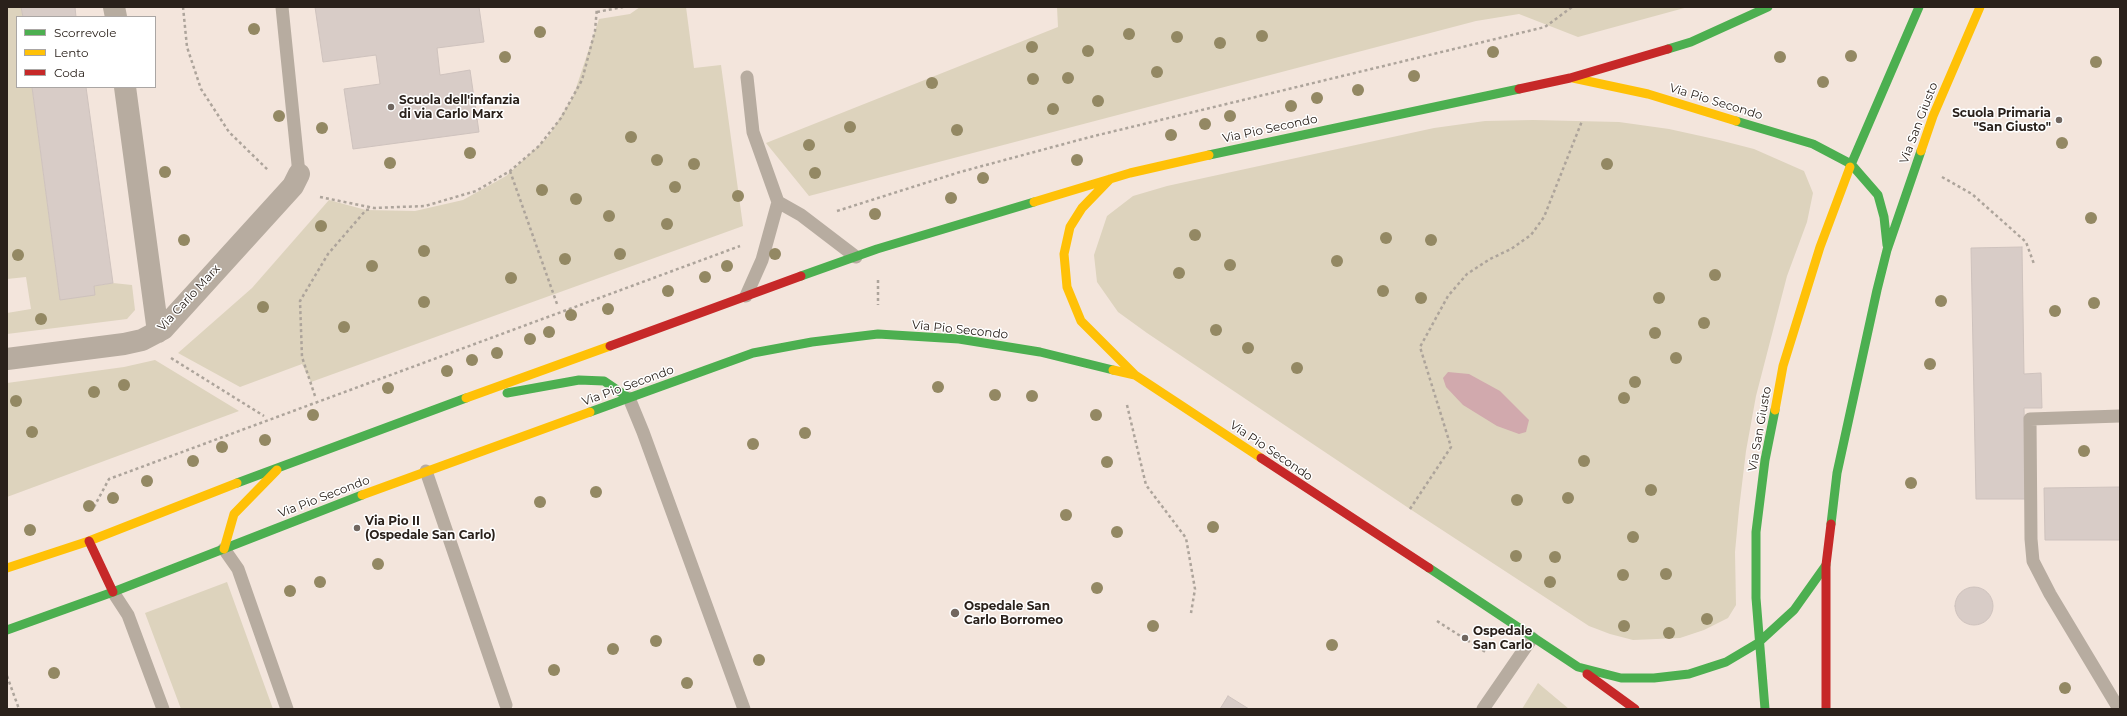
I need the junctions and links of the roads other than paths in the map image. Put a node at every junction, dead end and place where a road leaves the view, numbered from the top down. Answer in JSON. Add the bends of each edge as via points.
{"nodes":[{"id":1,"x":282,"y":7,"type":"edge"},
{"id":2,"x":1768,"y":7,"type":"edge"},
{"id":3,"x":1919,"y":7,"type":"edge"},
{"id":4,"x":1980,"y":7,"type":"edge"},
{"id":5,"x":747,"y":77,"type":"dead end"},
{"id":6,"x":1570,"y":78,"type":"junction"},
{"id":7,"x":125,"y":88,"type":"edge"},
{"id":8,"x":1851,"y":164,"type":"junction"},
{"id":9,"x":1110,"y":178,"type":"junction"},
{"id":10,"x":296,"y":180,"type":"joint"},
{"id":11,"x":778,"y":202,"type":"junction"},
{"id":12,"x":1887,"y":250,"type":"junction"},
{"id":13,"x":856,"y":257,"type":"junction"},
{"id":14,"x":746,"y":296,"type":"junction"},
{"id":15,"x":158,"y":332,"type":"junction"},
{"id":16,"x":7,"y":359,"type":"edge"},
{"id":17,"x":1135,"y":375,"type":"junction"},
{"id":18,"x":629,"y":398,"type":"junction"},
{"id":19,"x":439,"y":406,"type":"junction"},
{"id":20,"x":2120,"y":416,"type":"edge"},
{"id":21,"x":282,"y":465,"type":"junction"},
{"id":22,"x":426,"y":471,"type":"junction"},
{"id":23,"x":89,"y":541,"type":"junction"},
{"id":24,"x":224,"y":549,"type":"junction"},
{"id":25,"x":1826,"y":565,"type":"junction"},
{"id":26,"x":7,"y":568,"type":"edge"},
{"id":27,"x":113,"y":592,"type":"junction"},
{"id":28,"x":7,"y":630,"type":"edge"},
{"id":29,"x":1532,"y":638,"type":"junction"},
{"id":30,"x":1758,"y":643,"type":"junction"},
{"id":31,"x":1578,"y":667,"type":"junction"},
{"id":32,"x":506,"y":705,"type":"dead end"},
{"id":33,"x":163,"y":709,"type":"edge"},
{"id":34,"x":287,"y":709,"type":"edge"},
{"id":35,"x":744,"y":709,"type":"edge"},
{"id":36,"x":1483,"y":709,"type":"edge"},
{"id":37,"x":1635,"y":709,"type":"edge"},
{"id":38,"x":1765,"y":709,"type":"edge"},
{"id":39,"x":1826,"y":709,"type":"edge"},
{"id":40,"x":2119,"y":709,"type":"edge"}],
"edges":[{"from":1,"to":10,"type":"lane"},
{"from":2,"to":6,"type":"main road","name":"Via Pio Secondo","via":[[1691,42]]},
{"from":3,"to":8,"type":"main road","name":"Via San Giusto"},
{"from":4,"to":12,"type":"main road","name":"Via San Giusto","via":[[1934,116]]},
{"from":5,"to":11,"type":"lane","via":[[753,132]]},
{"from":6,"to":8,"type":"main road","name":"Via Pio Secondo","via":[[1648,94],[1805,141]]},
{"from":6,"to":9,"type":"main road","name":"Via Pio Secondo","via":[[1218,152]]},
{"from":7,"to":15,"type":"street"},
{"from":8,"to":12,"type":"main road","name":"Via San Giusto","via":[[1878,195],[1884,217]]},
{"from":8,"to":30,"type":"main road","name":"Via San Giusto","via":[[1820,246],[1784,366],[1774,413],[1756,532]]},
{"from":9,"to":13,"type":"main road","name":"Via Pio Secondo"},
{"from":9,"to":17,"type":"main road","via":[[1082,208],[1070,227],[1064,254],[1067,287],[1081,321]]},
{"from":10,"to":15,"type":"street","name":"Via Carlo Marx"},
{"from":11,"to":13,"type":"lane","via":[[802,215]]},
{"from":11,"to":14,"type":"lane","via":[[762,260]]},
{"from":12,"to":25,"type":"main road","name":"Via San Giusto","via":[[1837,473]]},
{"from":13,"to":14,"type":"main road","name":"Via Pio Secondo"},
{"from":14,"to":19,"type":"main road","name":"Via Pio Secondo"},
{"from":15,"to":16,"type":"street","name":"Via Carlo Marx","via":[[142,340],[124,344]]},
{"from":17,"to":18,"type":"main road","name":"Via Pio Secondo","via":[[1040,352],[959,339],[878,334],[812,342],[753,353]]},
{"from":17,"to":29,"type":"main road","name":"Via Pio Secondo"},
{"from":18,"to":19,"type":"main road","via":[[604,381],[579,380]]},
{"from":18,"to":22,"type":"main road","name":"Via Pio Secondo"},
{"from":18,"to":35,"type":"lane"},
{"from":19,"to":21,"type":"main road","name":"Via Pio Secondo"},
{"from":20,"to":40,"type":"lane","via":[[2030,419],[2033,562]]},
{"from":21,"to":23,"type":"main road","name":"Via Pio Secondo"},
{"from":21,"to":24,"type":"main road","via":[[234,514]]},
{"from":22,"to":24,"type":"main road","name":"Via Pio Secondo"},
{"from":22,"to":32,"type":"lane"},
{"from":23,"to":26,"type":"main road","name":"Via Pio Secondo"},
{"from":23,"to":27,"type":"main road"},
{"from":24,"to":27,"type":"main road","name":"Via Pio Secondo"},
{"from":24,"to":34,"type":"lane","via":[[238,569]]},
{"from":25,"to":30,"type":"main road","name":"Via Pio Secondo","via":[[1794,610]]},
{"from":25,"to":39,"type":"main road","name":"Via San Giusto"},
{"from":27,"to":28,"type":"main road","name":"Via Pio Secondo"},
{"from":27,"to":33,"type":"lane","via":[[128,615]]},
{"from":29,"to":31,"type":"main road","name":"Via Pio Secondo"},
{"from":29,"to":36,"type":"lane"},
{"from":30,"to":31,"type":"main road","name":"Via Pio Secondo","via":[[1726,662],[1689,674],[1620,678]]},
{"from":30,"to":38,"type":"main road","name":"Via San Giusto"},
{"from":31,"to":37,"type":"main road"}]}
